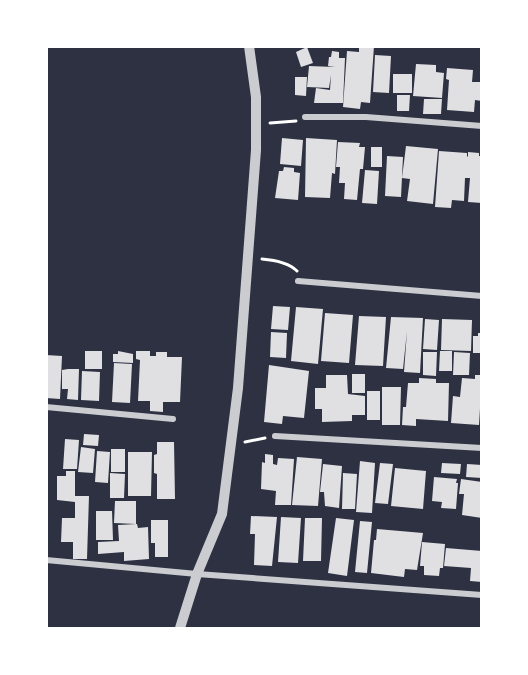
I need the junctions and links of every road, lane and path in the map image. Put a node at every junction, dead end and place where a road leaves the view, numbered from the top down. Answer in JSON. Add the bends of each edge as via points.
{"nodes":[{"id":1,"x":249,"y":46,"type":"edge"},
{"id":2,"x":305,"y":117,"type":"joint"},
{"id":3,"x":256,"y":124,"type":"junction"},
{"id":4,"x":482,"y":126,"type":"edge"},
{"id":5,"x":248,"y":257,"type":"junction"},
{"id":6,"x":298,"y":282,"type":"joint"},
{"id":7,"x":482,"y":296,"type":"edge"},
{"id":8,"x":46,"y":407,"type":"edge"},
{"id":9,"x":173,"y":419,"type":"dead end"},
{"id":10,"x":275,"y":436,"type":"joint"},
{"id":11,"x":231,"y":444,"type":"junction"},
{"id":12,"x":482,"y":448,"type":"edge"},
{"id":13,"x":46,"y":560,"type":"edge"},
{"id":14,"x":197,"y":574,"type":"junction"},
{"id":15,"x":482,"y":595,"type":"edge"},
{"id":16,"x":180,"y":628,"type":"edge"}],
"edges":[{"from":1,"to":3,"type":"street"},
{"from":2,"to":3,"type":"path","via":[[292,123]]},
{"from":2,"to":4,"type":"street","via":[[366,117]]},
{"from":3,"to":5,"type":"street"},
{"from":5,"to":6,"type":"path","via":[[275,260],[295,268]]},
{"from":5,"to":11,"type":"street"},
{"from":6,"to":7,"type":"street"},
{"from":8,"to":9,"type":"street"},
{"from":10,"to":11,"type":"path"},
{"from":10,"to":12,"type":"street"},
{"from":11,"to":14,"type":"street","via":[[222,514]]},
{"from":13,"to":14,"type":"street"},
{"from":14,"to":15,"type":"street"},
{"from":14,"to":16,"type":"street"}]}
